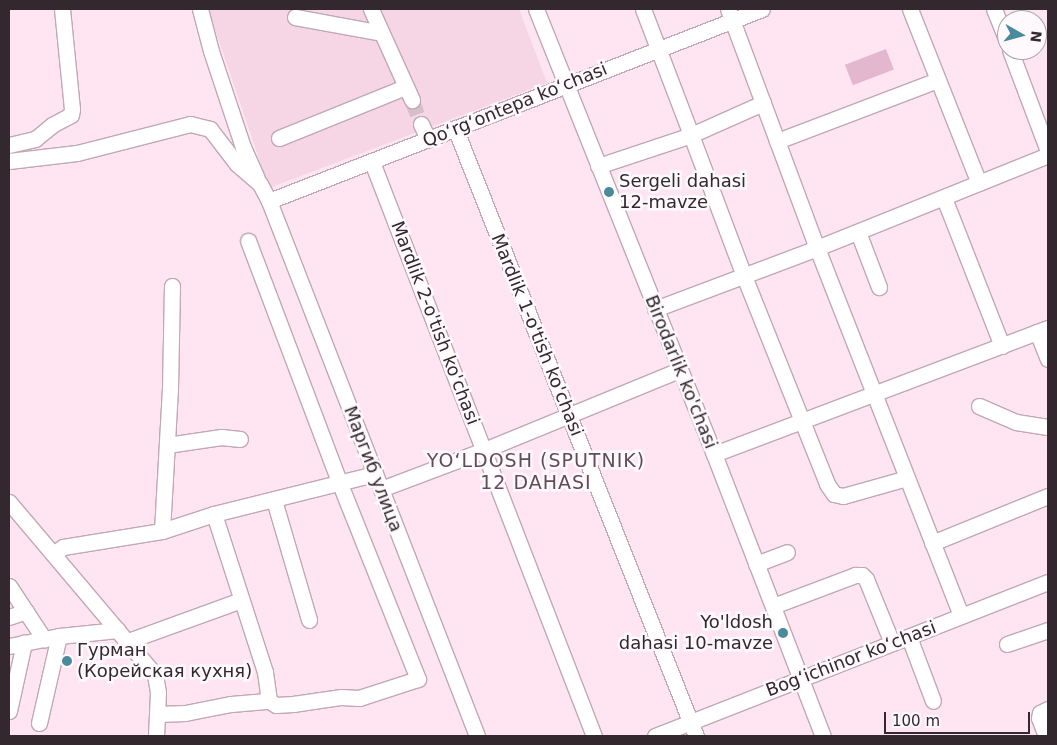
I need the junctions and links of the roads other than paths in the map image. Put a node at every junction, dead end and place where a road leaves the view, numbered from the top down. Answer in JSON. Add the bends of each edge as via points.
{"nodes":[{"id":1,"x":62,"y":9,"type":"edge"},
{"id":2,"x":200,"y":9,"type":"edge"},
{"id":3,"x":371,"y":9,"type":"edge"},
{"id":4,"x":536,"y":9,"type":"edge"},
{"id":5,"x":642,"y":9,"type":"edge"},
{"id":6,"x":762,"y":9,"type":"edge"},
{"id":7,"x":910,"y":9,"type":"edge"},
{"id":8,"x":730,"y":15,"type":"edge"},
{"id":9,"x":295,"y":18,"type":"dead end"},
{"id":10,"x":382,"y":33,"type":"junction"},
{"id":11,"x":658,"y":49,"type":"junction"},
{"id":12,"x":1014,"y":60,"type":"edge"},
{"id":13,"x":938,"y":80,"type":"junction"},
{"id":14,"x":566,"y":84,"type":"junction"},
{"id":15,"x":763,"y":103,"type":"junction"},
{"id":16,"x":421,"y":124,"type":"tunnel mouth"},
{"id":17,"x":455,"y":128,"type":"junction"},
{"id":18,"x":691,"y":135,"type":"junction"},
{"id":19,"x":279,"y":138,"type":"dead end"},
{"id":20,"x":428,"y":139,"type":"junction"},
{"id":21,"x":777,"y":141,"type":"junction"},
{"id":22,"x":9,"y":145,"type":"edge"},
{"id":23,"x":1048,"y":151,"type":"edge"},
{"id":24,"x":1048,"y":155,"type":"edge"},
{"id":25,"x":9,"y":161,"type":"edge"},
{"id":26,"x":372,"y":162,"type":"junction"},
{"id":27,"x":598,"y":166,"type":"junction"},
{"id":28,"x":979,"y":183,"type":"junction"},
{"id":29,"x":260,"y":184,"type":"junction"},
{"id":30,"x":944,"y":198,"type":"junction"},
{"id":31,"x":269,"y":201,"type":"junction"},
{"id":32,"x":858,"y":232,"type":"junction"},
{"id":33,"x":248,"y":241,"type":"dead end"},
{"id":34,"x":817,"y":248,"type":"junction"},
{"id":35,"x":744,"y":276,"type":"junction"},
{"id":36,"x":172,"y":286,"type":"dead end"},
{"id":37,"x":878,"y":287,"type":"dead end"},
{"id":38,"x":655,"y":309,"type":"junction"},
{"id":39,"x":1043,"y":330,"type":"edge"},
{"id":40,"x":1002,"y":346,"type":"junction"},
{"id":41,"x":1048,"y":359,"type":"edge"},
{"id":42,"x":680,"y":370,"type":"junction"},
{"id":43,"x":874,"y":396,"type":"junction"},
{"id":44,"x":979,"y":406,"type":"dead end"},
{"id":45,"x":569,"y":416,"type":"junction"},
{"id":46,"x":1048,"y":427,"type":"edge"},
{"id":47,"x":240,"y":439,"type":"dead end"},
{"id":48,"x":167,"y":445,"type":"junction"},
{"id":49,"x":484,"y":450,"type":"junction"},
{"id":50,"x":714,"y":454,"type":"junction"},
{"id":51,"x":907,"y":478,"type":"junction"},
{"id":52,"x":378,"y":482,"type":"junction"},
{"id":53,"x":340,"y":484,"type":"junction"},
{"id":54,"x":1048,"y":496,"type":"edge"},
{"id":55,"x":274,"y":500,"type":"junction"},
{"id":56,"x":9,"y":502,"type":"edge"},
{"id":57,"x":214,"y":514,"type":"junction"},
{"id":58,"x":162,"y":531,"type":"junction"},
{"id":59,"x":932,"y":543,"type":"junction"},
{"id":60,"x":786,"y":552,"type":"dead end"},
{"id":61,"x":53,"y":554,"type":"junction"},
{"id":62,"x":756,"y":564,"type":"junction"},
{"id":63,"x":1048,"y":582,"type":"edge"},
{"id":64,"x":9,"y":586,"type":"edge"},
{"id":65,"x":241,"y":600,"type":"junction"},
{"id":66,"x":773,"y":606,"type":"junction"},
{"id":67,"x":26,"y":612,"type":"junction"},
{"id":68,"x":961,"y":616,"type":"junction"},
{"id":69,"x":9,"y":617,"type":"edge"},
{"id":70,"x":309,"y":620,"type":"dead end"},
{"id":71,"x":1048,"y":630,"type":"edge"},
{"id":72,"x":123,"y":635,"type":"junction"},
{"id":73,"x":59,"y":636,"type":"junction"},
{"id":74,"x":909,"y":637,"type":"junction"},
{"id":75,"x":44,"y":639,"type":"junction"},
{"id":76,"x":892,"y":643,"type":"junction"},
{"id":77,"x":16,"y":644,"type":"edge"},
{"id":78,"x":1007,"y":644,"type":"dead end"},
{"id":79,"x":801,"y":679,"type":"junction"},
{"id":80,"x":269,"y":701,"type":"junction"},
{"id":81,"x":933,"y":701,"type":"dead end"},
{"id":82,"x":1048,"y":709,"type":"edge"},
{"id":83,"x":9,"y":712,"type":"edge"},
{"id":84,"x":157,"y":714,"type":"junction"},
{"id":85,"x":38,"y":723,"type":"dead end"},
{"id":86,"x":693,"y":729,"type":"edge"},
{"id":87,"x":156,"y":736,"type":"edge"},
{"id":88,"x":477,"y":736,"type":"edge"},
{"id":89,"x":594,"y":736,"type":"edge"},
{"id":90,"x":655,"y":736,"type":"edge"},
{"id":91,"x":823,"y":736,"type":"edge"},
{"id":92,"x":1046,"y":736,"type":"edge"}],
"edges":[{"from":1,"to":22,"type":"street","via":[[71,115],[35,139]]},
{"from":2,"to":29,"type":"street","name":"Маргиб улица","via":[[243,148]]},
{"from":3,"to":10,"type":"street"},
{"from":4,"to":14,"type":"street","name":"Birodarlik ko'chasi"},
{"from":5,"to":11,"type":"street"},
{"from":6,"to":8,"type":"street","name":"Qoʻrgʻontepa koʻchasi"},
{"from":7,"to":13,"type":"street"},
{"from":8,"to":11,"type":"street","name":"Qoʻrgʻontepa koʻchasi"},
{"from":8,"to":15,"type":"street"},
{"from":9,"to":10,"type":"street"},
{"from":10,"to":19,"type":"street","via":[[409,94]]},
{"from":11,"to":14,"type":"street","name":"Qoʻrgʻontepa koʻchasi"},
{"from":11,"to":18,"type":"street"},
{"from":12,"to":23,"type":"street"},
{"from":13,"to":21,"type":"street"},
{"from":13,"to":28,"type":"street"},
{"from":14,"to":17,"type":"street","name":"Qoʻrgʻontepa koʻchasi"},
{"from":14,"to":27,"type":"street","name":"Birodarlik ko'chasi"},
{"from":15,"to":18,"type":"street"},
{"from":15,"to":21,"type":"street"},
{"from":16,"to":20,"type":"street"},
{"from":17,"to":20,"type":"street","name":"Qoʻrgʻontepa koʻchasi"},
{"from":17,"to":45,"type":"street","name":"Mardlik 1-o'tish ko'chasi"},
{"from":18,"to":27,"type":"street"},
{"from":18,"to":35,"type":"street"},
{"from":20,"to":26,"type":"street","name":"Qoʻrgʻontepa koʻchasi"},
{"from":21,"to":34,"type":"street"},
{"from":24,"to":28,"type":"street"},
{"from":25,"to":29,"type":"street","via":[[77,153],[190,124],[210,129],[238,164]]},
{"from":26,"to":31,"type":"street","name":"Qoʻrgʻontepa koʻchasi"},
{"from":26,"to":49,"type":"street","name":"Mardlik 2-o'tish ko'chasi"},
{"from":27,"to":38,"type":"street","name":"Birodarlik ko'chasi"},
{"from":28,"to":30,"type":"street"},
{"from":29,"to":31,"type":"street","name":"Маргиб улица"},
{"from":30,"to":32,"type":"street"},
{"from":30,"to":40,"type":"street"},
{"from":31,"to":52,"type":"street","name":"Маргиб улица"},
{"from":32,"to":34,"type":"street"},
{"from":32,"to":37,"type":"street"},
{"from":33,"to":53,"type":"street"},
{"from":34,"to":35,"type":"street"},
{"from":34,"to":43,"type":"street"},
{"from":35,"to":38,"type":"street"},
{"from":35,"to":51,"type":"street","via":[[827,484],[834,494],[843,496]]},
{"from":36,"to":48,"type":"street"},
{"from":38,"to":42,"type":"street","name":"Birodarlik ko'chasi"},
{"from":39,"to":40,"type":"street"},
{"from":39,"to":41,"type":"street"},
{"from":40,"to":43,"type":"street"},
{"from":42,"to":45,"type":"street"},
{"from":42,"to":50,"type":"street","name":"Birodarlik ko'chasi"},
{"from":43,"to":50,"type":"street"},
{"from":43,"to":51,"type":"street"},
{"from":44,"to":46,"type":"street","via":[[1016,422]]},
{"from":45,"to":49,"type":"street"},
{"from":45,"to":86,"type":"street","name":"Mardlik 1-o'tish ko'chasi"},
{"from":47,"to":48,"type":"street","via":[[221,437]]},
{"from":48,"to":58,"type":"street"},
{"from":49,"to":52,"type":"street"},
{"from":49,"to":89,"type":"street","name":"Mardlik 2-o'tish ko'chasi"},
{"from":50,"to":62,"type":"street","name":"Birodarlik ko'chasi"},
{"from":51,"to":59,"type":"street"},
{"from":52,"to":53,"type":"street"},
{"from":52,"to":88,"type":"street","name":"Маргиб улица"},
{"from":53,"to":55,"type":"street"},
{"from":53,"to":80,"type":"street","via":[[418,679],[358,698],[276,705]]},
{"from":54,"to":59,"type":"street"},
{"from":55,"to":57,"type":"street"},
{"from":55,"to":70,"type":"street"},
{"from":56,"to":61,"type":"street"},
{"from":57,"to":58,"type":"street"},
{"from":57,"to":65,"type":"street"},
{"from":58,"to":61,"type":"street","via":[[63,547]]},
{"from":59,"to":68,"type":"street"},
{"from":60,"to":62,"type":"street"},
{"from":61,"to":72,"type":"street"},
{"from":62,"to":66,"type":"street","name":"Birodarlik ko'chasi"},
{"from":63,"to":68,"type":"street","name":"Bogʻichinor koʻchasi"},
{"from":64,"to":67,"type":"street"},
{"from":65,"to":72,"type":"street"},
{"from":65,"to":80,"type":"street","via":[[265,672]]},
{"from":66,"to":76,"type":"street","via":[[855,575],[862,576]]},
{"from":66,"to":79,"type":"street","name":"Birodarlik ko'chasi"},
{"from":67,"to":69,"type":"street"},
{"from":67,"to":75,"type":"street"},
{"from":68,"to":74,"type":"street","name":"Bogʻichinor koʻchasi"},
{"from":71,"to":78,"type":"street"},
{"from":72,"to":73,"type":"street"},
{"from":72,"to":84,"type":"street","via":[[155,675]]},
{"from":73,"to":75,"type":"street"},
{"from":73,"to":85,"type":"street"},
{"from":74,"to":76,"type":"street","name":"Bogʻichinor koʻchasi"},
{"from":74,"to":81,"type":"street"},
{"from":75,"to":77,"type":"street"},
{"from":76,"to":79,"type":"street","name":"Bogʻichinor koʻchasi"},
{"from":77,"to":83,"type":"street"},
{"from":79,"to":86,"type":"street","name":"Bogʻichinor koʻchasi"},
{"from":79,"to":91,"type":"street","name":"Birodarlik ko'chasi"},
{"from":80,"to":84,"type":"street"},
{"from":82,"to":92,"type":"street","via":[[1040,712],[1039,718]]},
{"from":84,"to":87,"type":"street"},
{"from":86,"to":90,"type":"street","name":"Bogʻichinor koʻchasi"}]}
